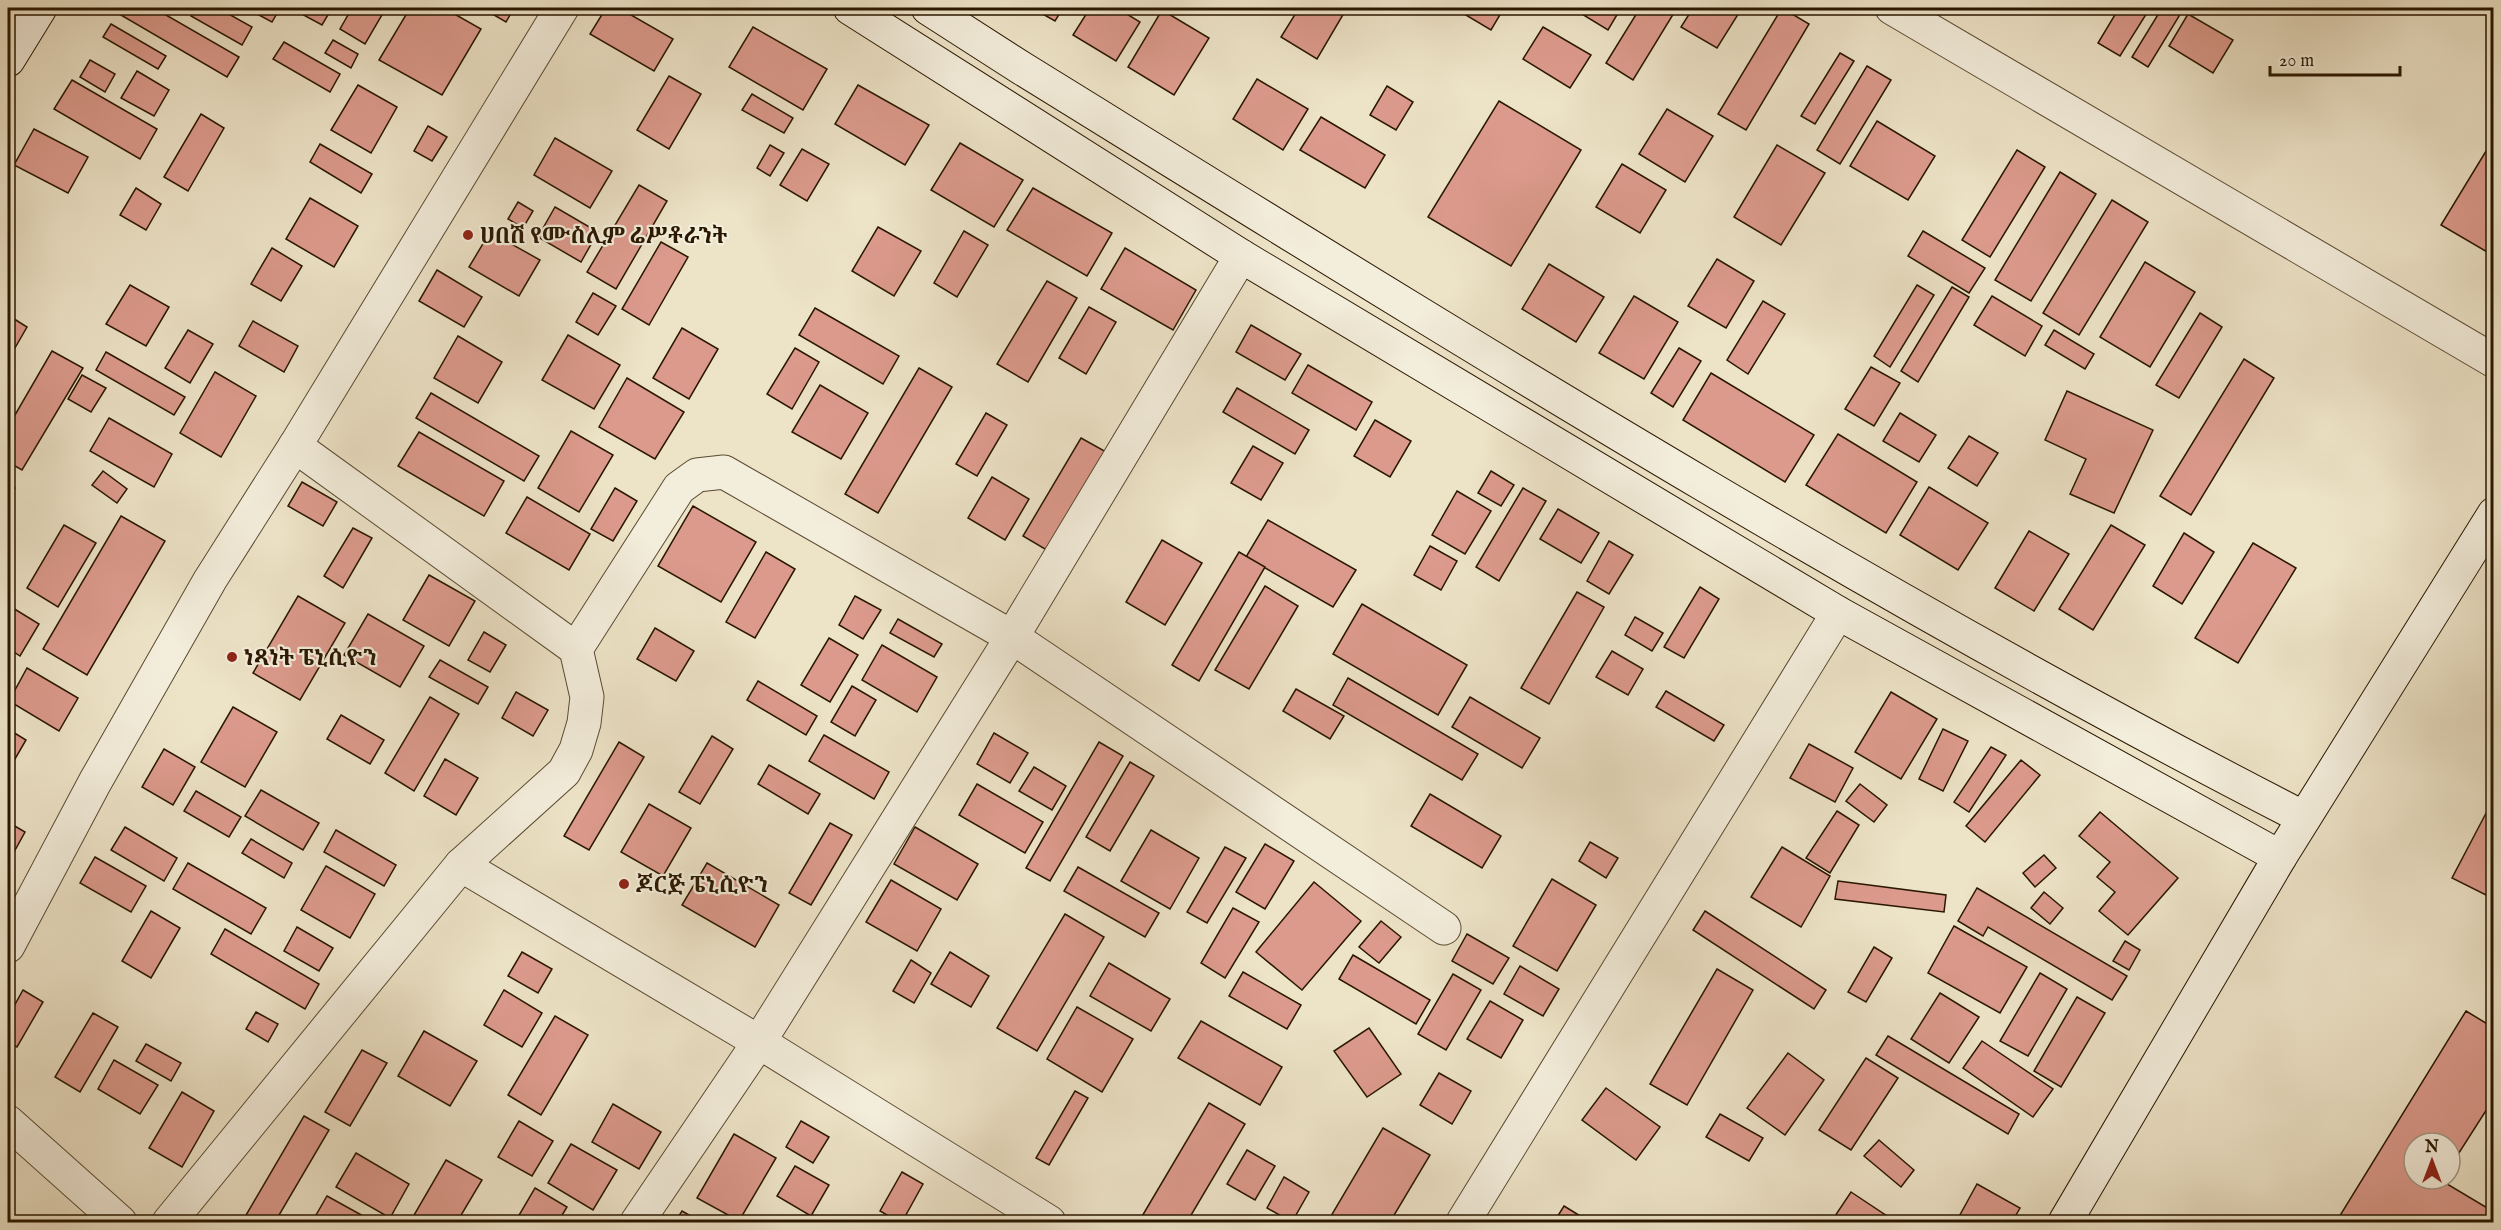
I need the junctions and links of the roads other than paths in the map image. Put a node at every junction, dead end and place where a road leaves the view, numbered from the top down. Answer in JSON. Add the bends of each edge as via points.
{"nodes":[{"id":1,"x":40,"y":8,"type":"edge"},
{"id":2,"x":562,"y":8,"type":"edge"},
{"id":3,"x":850,"y":8,"type":"edge"},
{"id":4,"x":928,"y":8,"type":"edge"},
{"id":5,"x":1892,"y":8,"type":"edge"},
{"id":6,"x":8,"y":60,"type":"edge"},
{"id":7,"x":1241,"y":256,"type":"junction"},
{"id":8,"x":2493,"y":361,"type":"edge"},
{"id":9,"x":296,"y":446,"type":"junction"},
{"id":10,"x":2493,"y":514,"type":"edge"},
{"id":11,"x":1838,"y":613,"type":"junction"},
{"id":12,"x":1012,"y":637,"type":"junction"},
{"id":13,"x":576,"y":649,"type":"junction"},
{"id":14,"x":2304,"y":818,"type":"junction"},
{"id":15,"x":2280,"y":857,"type":"junction"},
{"id":16,"x":461,"y":865,"type":"junction"},
{"id":17,"x":1444,"y":928,"type":"dead end"},
{"id":18,"x":8,"y":946,"type":"edge"},
{"id":19,"x":759,"y":1042,"type":"junction"},
{"id":20,"x":8,"y":1122,"type":"edge"},
{"id":21,"x":120,"y":1222,"type":"edge"},
{"id":22,"x":169,"y":1222,"type":"edge"},
{"id":23,"x":637,"y":1222,"type":"edge"},
{"id":24,"x":1048,"y":1222,"type":"edge"},
{"id":25,"x":1463,"y":1222,"type":"edge"},
{"id":26,"x":2065,"y":1222,"type":"edge"}],
"edges":[{"from":1,"to":6,"type":"street"},
{"from":2,"to":9,"type":"street"},
{"from":3,"to":7,"type":"street"},
{"from":4,"to":14,"type":"street","via":[[1676,470],[1923,614]]},
{"from":5,"to":8,"type":"street"},
{"from":7,"to":11,"type":"street"},
{"from":7,"to":12,"type":"street"},
{"from":9,"to":13,"type":"street"},
{"from":9,"to":18,"type":"street","via":[[210,580],[95,782]]},
{"from":10,"to":14,"type":"street"},
{"from":11,"to":15,"type":"street"},
{"from":11,"to":25,"type":"street"},
{"from":12,"to":13,"type":"street","via":[[724,472],[712,472],[689,479],[679,488]]},
{"from":12,"to":17,"type":"street"},
{"from":12,"to":19,"type":"street"},
{"from":13,"to":16,"type":"street","via":[[587,697],[584,723],[572,758],[564,772]]},
{"from":14,"to":15,"type":"street"},
{"from":15,"to":26,"type":"street"},
{"from":16,"to":19,"type":"street"},
{"from":16,"to":22,"type":"street"},
{"from":19,"to":23,"type":"street"},
{"from":19,"to":24,"type":"street"},
{"from":20,"to":21,"type":"street"}]}
